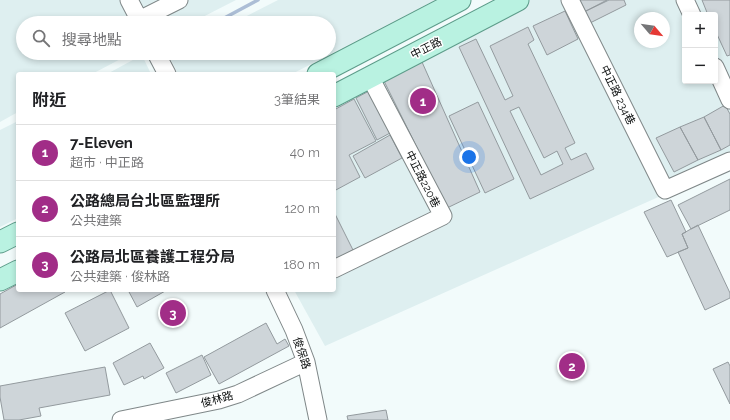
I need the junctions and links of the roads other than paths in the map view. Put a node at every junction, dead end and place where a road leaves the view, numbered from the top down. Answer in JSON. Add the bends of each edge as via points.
{"nodes":[{"id":1,"x":128,"y":0,"type":"edge"},
{"id":2,"x":179,"y":0,"type":"edge"},
{"id":3,"x":460,"y":0,"type":"edge"},
{"id":4,"x":518,"y":0,"type":"edge"},
{"id":5,"x":570,"y":0,"type":"edge"},
{"id":6,"x":685,"y":0,"type":"edge"},
{"id":7,"x":691,"y":12,"type":"edge"},
{"id":8,"x":137,"y":16,"type":"edge"},
{"id":9,"x":151,"y":16,"type":"edge"},
{"id":10,"x":160,"y":60,"type":"edge"},
{"id":11,"x":166,"y":72,"type":"edge"},
{"id":12,"x":322,"y":72,"type":"edge"},
{"id":13,"x":718,"y":74,"type":"edge"},
{"id":14,"x":370,"y":77,"type":"junction"},
{"id":15,"x":336,"y":95,"type":"edge"},
{"id":16,"x":730,"y":100,"type":"edge"},
{"id":17,"x":730,"y":161,"type":"edge"},
{"id":18,"x":16,"y":233,"type":"edge"},
{"id":19,"x":0,"y":242,"type":"edge"},
{"id":20,"x":336,"y":268,"type":"edge"},
{"id":21,"x":16,"y":272,"type":"edge"},
{"id":22,"x":0,"y":280,"type":"edge"},
{"id":23,"x":281,"y":292,"type":"edge"},
{"id":24,"x":306,"y":362,"type":"junction"},
{"id":25,"x":121,"y":420,"type":"edge"},
{"id":26,"x":318,"y":420,"type":"edge"}],
"edges":[{"from":1,"to":8,"type":"street"},
{"from":2,"to":9,"type":"street"},
{"from":3,"to":12,"type":"main road"},
{"from":4,"to":14,"type":"main road","name":"中正路"},
{"from":5,"to":17,"type":"street","name":"中正路 234巷","via":[[665,190]]},
{"from":6,"to":7,"type":"street"},
{"from":10,"to":11,"type":"street"},
{"from":13,"to":16,"type":"street"},
{"from":14,"to":15,"type":"main road","name":"中正路"},
{"from":14,"to":20,"type":"street","name":"中正路220巷","via":[[443,216]]},
{"from":18,"to":19,"type":"main road"},
{"from":21,"to":22,"type":"main road"},
{"from":23,"to":24,"type":"street","name":"俊保路"},
{"from":24,"to":25,"type":"street","name":"俊林路","via":[[238,394],[219,400]]},
{"from":24,"to":26,"type":"street","name":"俊保路"}]}
